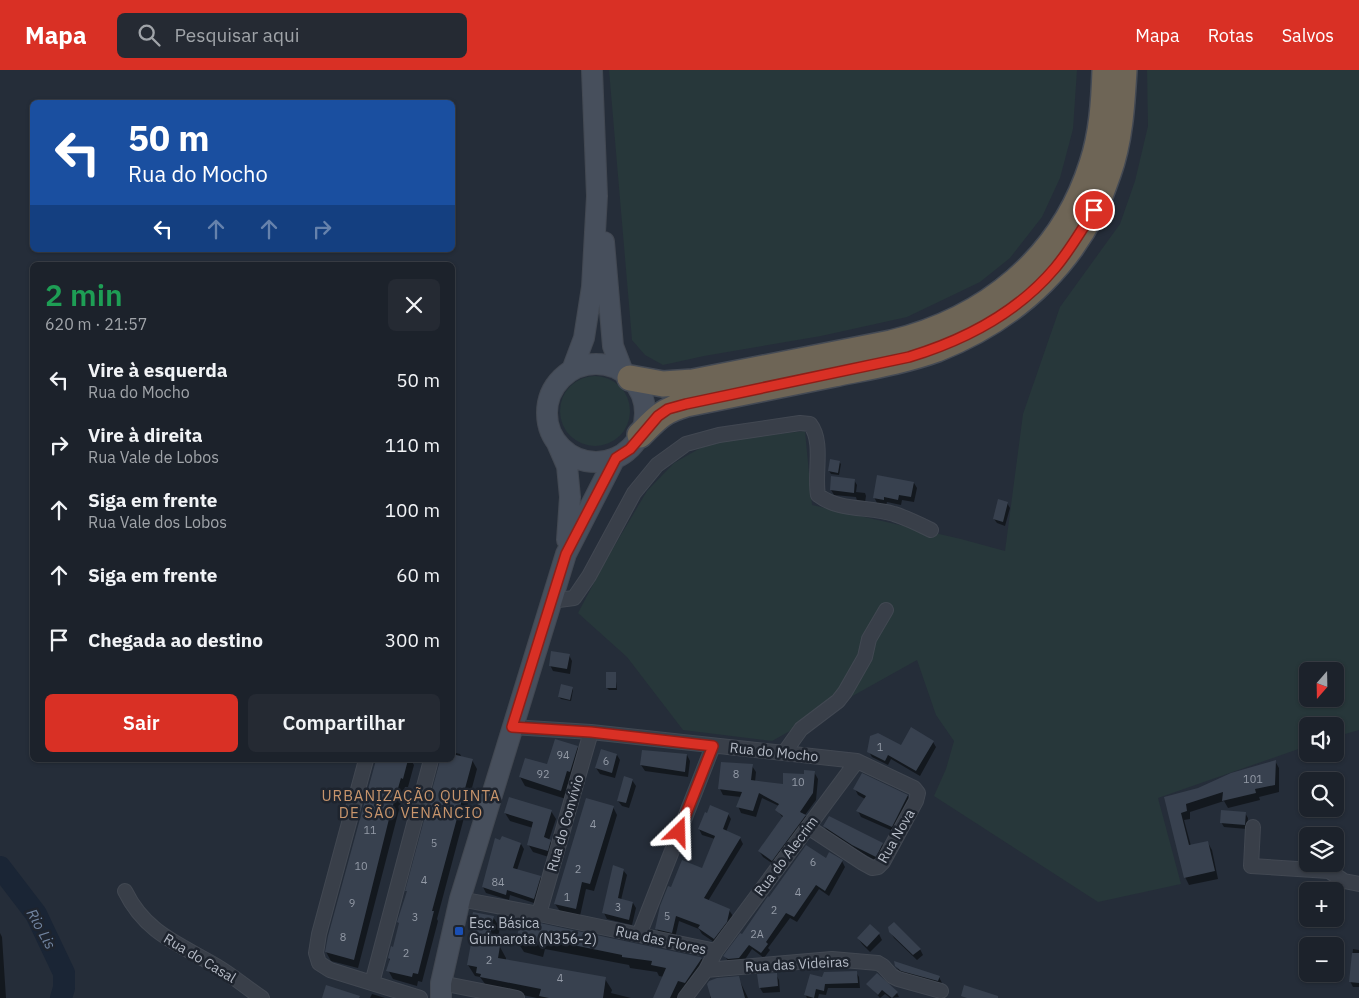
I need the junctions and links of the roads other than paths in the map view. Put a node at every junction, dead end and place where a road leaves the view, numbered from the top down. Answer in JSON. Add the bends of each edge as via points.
{"nodes":[{"id":1,"x":592,"y":70,"type":"edge"},
{"id":2,"x":1105,"y":70,"type":"edge"},
{"id":3,"x":1124,"y":70,"type":"edge"},
{"id":4,"x":597,"y":196,"type":"junction"},
{"id":5,"x":572,"y":370,"type":"junction"},
{"id":6,"x":627,"y":375,"type":"junction"},
{"id":7,"x":640,"y":435,"type":"junction"},
{"id":8,"x":555,"y":440,"type":"junction"},
{"id":9,"x":616,"y":458,"type":"junction"},
{"id":10,"x":931,"y":530,"type":"dead end"},
{"id":11,"x":566,"y":554,"type":"junction"},
{"id":12,"x":551,"y":601,"type":"junction"},
{"id":13,"x":886,"y":610,"type":"dead end"},
{"id":14,"x":512,"y":727,"type":"junction"},
{"id":15,"x":591,"y":732,"type":"junction"},
{"id":16,"x":713,"y":746,"type":"junction"},
{"id":17,"x":784,"y":753,"type":"junction"},
{"id":18,"x":857,"y":761,"type":"junction"},
{"id":19,"x":365,"y":762,"type":"edge"},
{"id":20,"x":430,"y":762,"type":"edge"},
{"id":21,"x":808,"y":827,"type":"junction"},
{"id":22,"x":1254,"y":827,"type":"dead end"},
{"id":23,"x":1359,"y":884,"type":"edge"},
{"id":24,"x":125,"y":891,"type":"dead end"},
{"id":25,"x":460,"y":899,"type":"junction"},
{"id":26,"x":539,"y":914,"type":"junction"},
{"id":27,"x":638,"y":935,"type":"junction"},
{"id":28,"x":716,"y":951,"type":"junction"},
{"id":29,"x":706,"y":970,"type":"junction"},
{"id":30,"x":372,"y":983,"type":"junction"},
{"id":31,"x":441,"y":990,"type":"edge"},
{"id":32,"x":941,"y":991,"type":"dead end"},
{"id":33,"x":512,"y":997,"type":"edge"},
{"id":34,"x":262,"y":998,"type":"edge"},
{"id":35,"x":420,"y":998,"type":"edge"},
{"id":36,"x":685,"y":998,"type":"edge"}],
"edges":[{"from":1,"to":4,"type":"main road"},
{"from":2,"to":6,"type":"highway","via":[[1099,134],[1082,192],[1055,239],[1041,256],[980,308],[948,325],[909,339],[692,382],[663,384]]},
{"from":3,"to":7,"type":"highway","via":[[1117,138],[1094,210],[1055,268],[1006,313],[959,339],[909,357],[668,409]]},
{"from":4,"to":5,"type":"main road","via":[[589,317]]},
{"from":4,"to":6,"type":"main road","via":[[613,346]]},
{"from":5,"to":6,"type":"main road","via":[[598,364],[611,366]]},
{"from":5,"to":8,"type":"main road","via":[[561,378],[547,408],[548,425]]},
{"from":6,"to":7,"type":"main road","via":[[638,388],[644,405]]},
{"from":7,"to":9,"type":"main road","via":[[630,449]]},
{"from":8,"to":9,"type":"main road","via":[[564,450],[582,460]]},
{"from":8,"to":11,"type":"main road","via":[[567,466],[570,497]]},
{"from":9,"to":11,"type":"main road"},
{"from":10,"to":12,"type":"street","via":[[893,513],[848,507],[818,495],[817,447],[815,431],[810,424],[719,435],[686,444],[657,465],[634,493],[574,598]]},
{"from":11,"to":12,"type":"main road"},
{"from":12,"to":14,"type":"main road"},
{"from":13,"to":17,"type":"street","via":[[869,638],[865,657],[845,692],[801,728]]},
{"from":14,"to":15,"type":"street","name":"Rua do Mocho"},
{"from":14,"to":25,"type":"main road"},
{"from":15,"to":16,"type":"street","name":"Rua do Mocho"},
{"from":15,"to":26,"type":"street","name":"Rua do Convívio"},
{"from":16,"to":17,"type":"street","name":"Rua do Mocho"},
{"from":16,"to":27,"type":"street"},
{"from":17,"to":18,"type":"street","name":"Rua do Mocho"},
{"from":18,"to":21,"type":"street","name":"Rua do Alecrim"},
{"from":18,"to":21,"type":"street","name":"Rua Nova","via":[[914,788],[918,793],[883,862],[872,868]]},
{"from":19,"to":30,"type":"street","via":[[316,953],[319,963],[330,970]]},
{"from":20,"to":30,"type":"street"},
{"from":21,"to":28,"type":"street","name":"Rua do Alecrim"},
{"from":22,"to":23,"type":"street","via":[[1251,866],[1329,871],[1344,881]]},
{"from":24,"to":34,"type":"street","name":"Rua do Casal","via":[[154,929],[219,967]]},
{"from":25,"to":26,"type":"street","name":"Rua das Flores"},
{"from":25,"to":31,"type":"main road"},
{"from":26,"to":27,"type":"street","name":"Rua das Flores"},
{"from":27,"to":28,"type":"street","name":"Rua das Flores"},
{"from":28,"to":29,"type":"street","name":"Rua do Alecrim"},
{"from":29,"to":32,"type":"street","name":"Rua das Videiras","via":[[832,959],[872,961],[883,966],[892,976]]},
{"from":29,"to":36,"type":"street","name":"Rua do Alecrim"},
{"from":30,"to":35,"type":"street"},
{"from":31,"to":33,"type":"street"}]}
